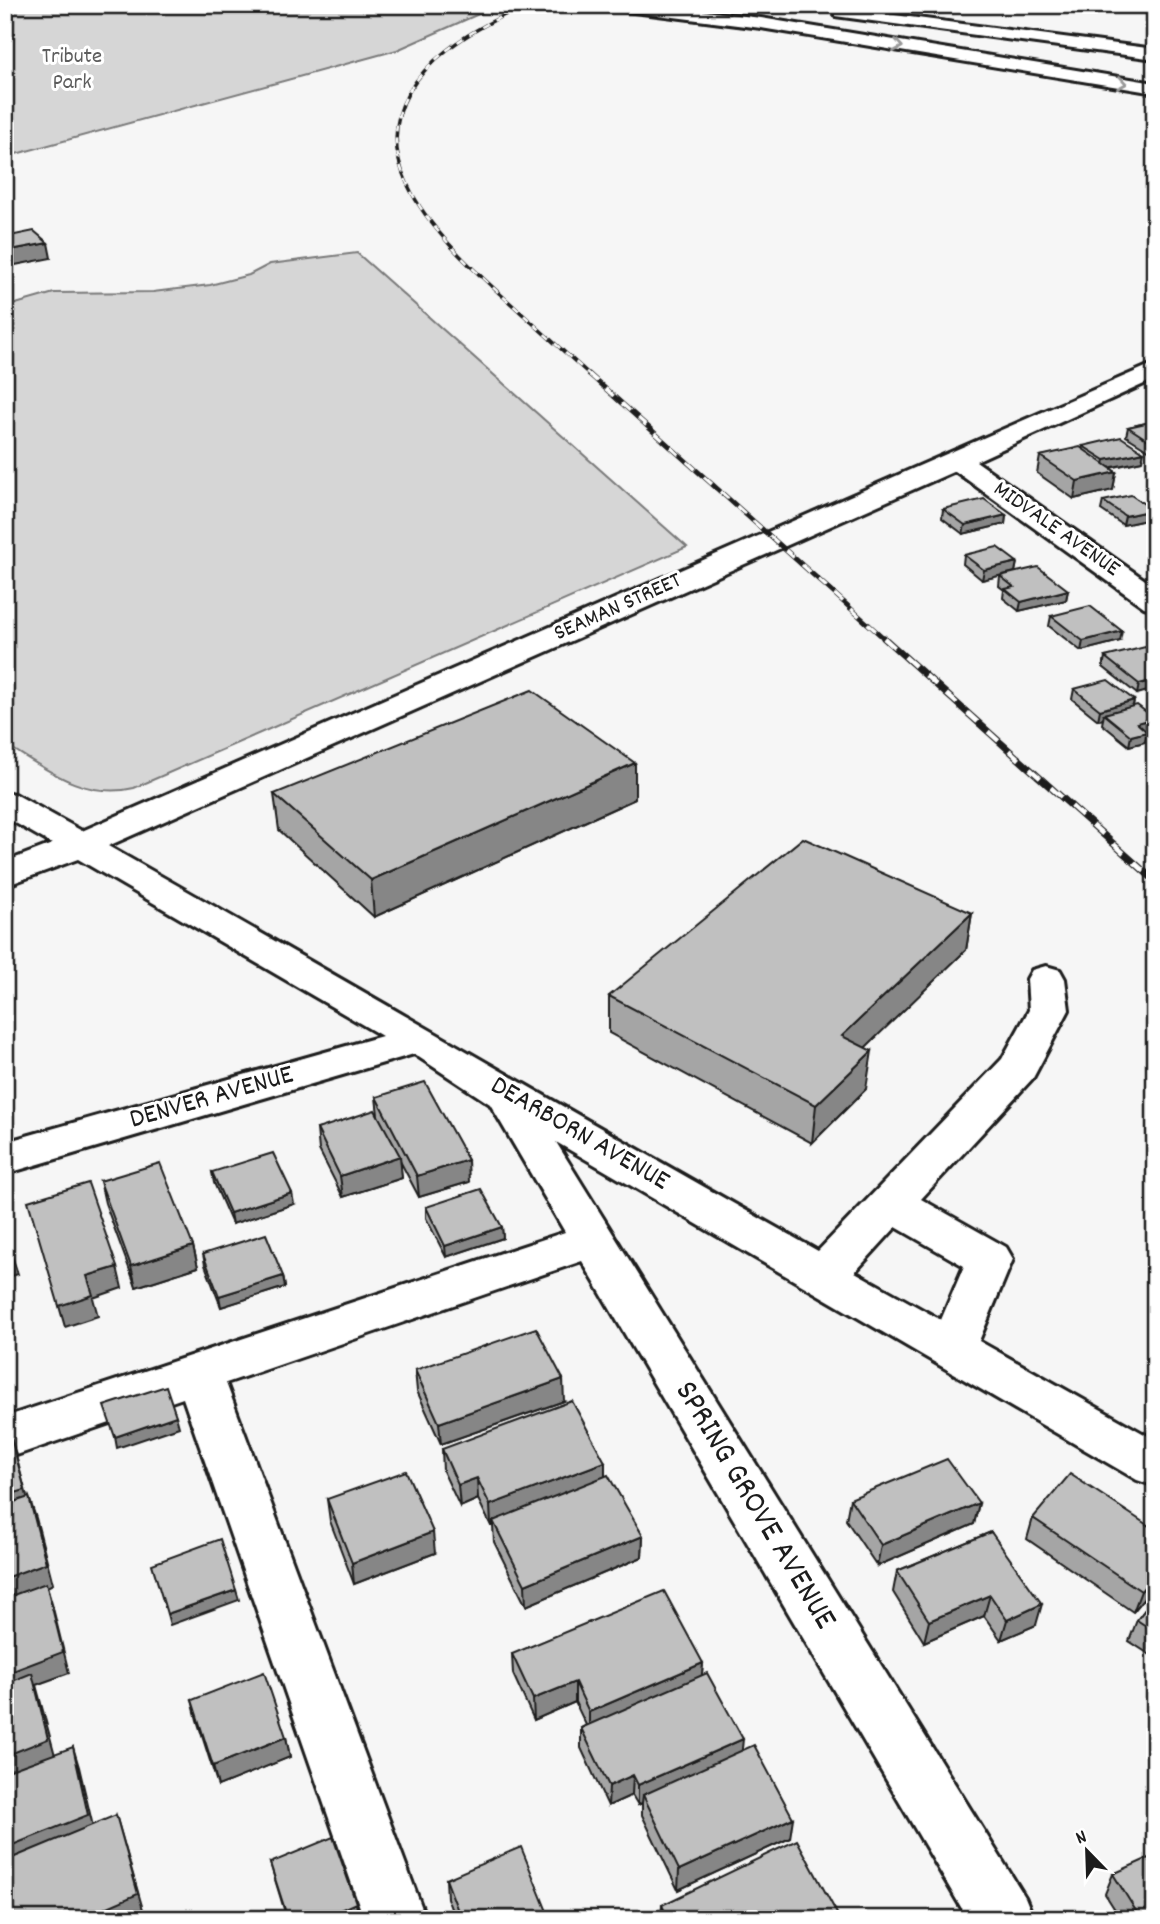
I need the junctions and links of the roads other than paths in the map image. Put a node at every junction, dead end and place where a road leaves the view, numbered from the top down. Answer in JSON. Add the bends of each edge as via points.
{"nodes":[{"id":1,"x":618,"y":5,"type":"edge"},
{"id":2,"x":670,"y":5,"type":"edge"},
{"id":3,"x":1155,"y":38,"type":"edge"},
{"id":4,"x":1155,"y":54,"type":"edge"},
{"id":5,"x":1113,"y":55,"type":"junction"},
{"id":6,"x":1155,"y":69,"type":"edge"},
{"id":7,"x":1155,"y":88,"type":"edge"},
{"id":8,"x":1155,"y":369,"type":"edge"},
{"id":9,"x":957,"y":460,"type":"junction"},
{"id":10,"x":1155,"y":601,"type":"edge"},
{"id":11,"x":5,"y":802,"type":"edge"},
{"id":12,"x":80,"y":845,"type":"junction"},
{"id":13,"x":5,"y":875,"type":"edge"},
{"id":14,"x":1046,"y":979,"type":"dead end"},
{"id":15,"x":419,"y":1040,"type":"junction"},
{"id":16,"x":505,"y":1094,"type":"junction"},
{"id":17,"x":5,"y":1158,"type":"edge"},
{"id":18,"x":891,"y":1203,"type":"junction"},
{"id":19,"x":593,"y":1240,"type":"junction"},
{"id":20,"x":823,"y":1276,"type":"junction"},
{"id":21,"x":952,"y":1349,"type":"junction"},
{"id":22,"x":198,"y":1373,"type":"junction"},
{"id":23,"x":5,"y":1437,"type":"edge"},
{"id":24,"x":1155,"y":1465,"type":"edge"},
{"id":25,"x":395,"y":1919,"type":"edge"},
{"id":26,"x":1003,"y":1919,"type":"edge"}],
"edges":[{"from":1,"to":7,"type":"main road","one_way":true,"via":[[761,23]]},
{"from":2,"to":5,"type":"main road"},
{"from":3,"to":5,"type":"main road","via":[[826,10]]},
{"from":4,"to":5,"type":"main road"},
{"from":5,"to":6,"type":"main road"},
{"from":8,"to":9,"type":"main road","name":"SEAMAN STREET"},
{"from":9,"to":10,"type":"main road","name":"MIDVALE AVENUE"},
{"from":9,"to":12,"type":"main road","name":"SEAMAN STREET"},
{"from":11,"to":12,"type":"main road","name":"DEARBORN AVENUE"},
{"from":12,"to":13,"type":"main road","name":"SEAMAN STREET"},
{"from":12,"to":15,"type":"main road","name":"DEARBORN AVENUE"},
{"from":14,"to":18,"type":"main road","via":[[1049,1010],[1018,1068]]},
{"from":15,"to":16,"type":"main road","name":"DEARBORN AVENUE"},
{"from":15,"to":17,"type":"main road","name":"DENVER AVENUE"},
{"from":16,"to":19,"type":"main road","name":"SPRING GROVE AVENUE"},
{"from":16,"to":20,"type":"main road","name":"DEARBORN AVENUE"},
{"from":18,"to":20,"type":"main road"},
{"from":18,"to":21,"type":"main road","via":[[990,1259]]},
{"from":19,"to":22,"type":"main road"},
{"from":19,"to":26,"type":"main road","name":"SPRING GROVE AVENUE"},
{"from":20,"to":21,"type":"main road","name":"DEARBORN AVENUE"},
{"from":21,"to":24,"type":"main road","name":"DEARBORN AVENUE"},
{"from":22,"to":23,"type":"main road"},
{"from":22,"to":25,"type":"main road"}]}
